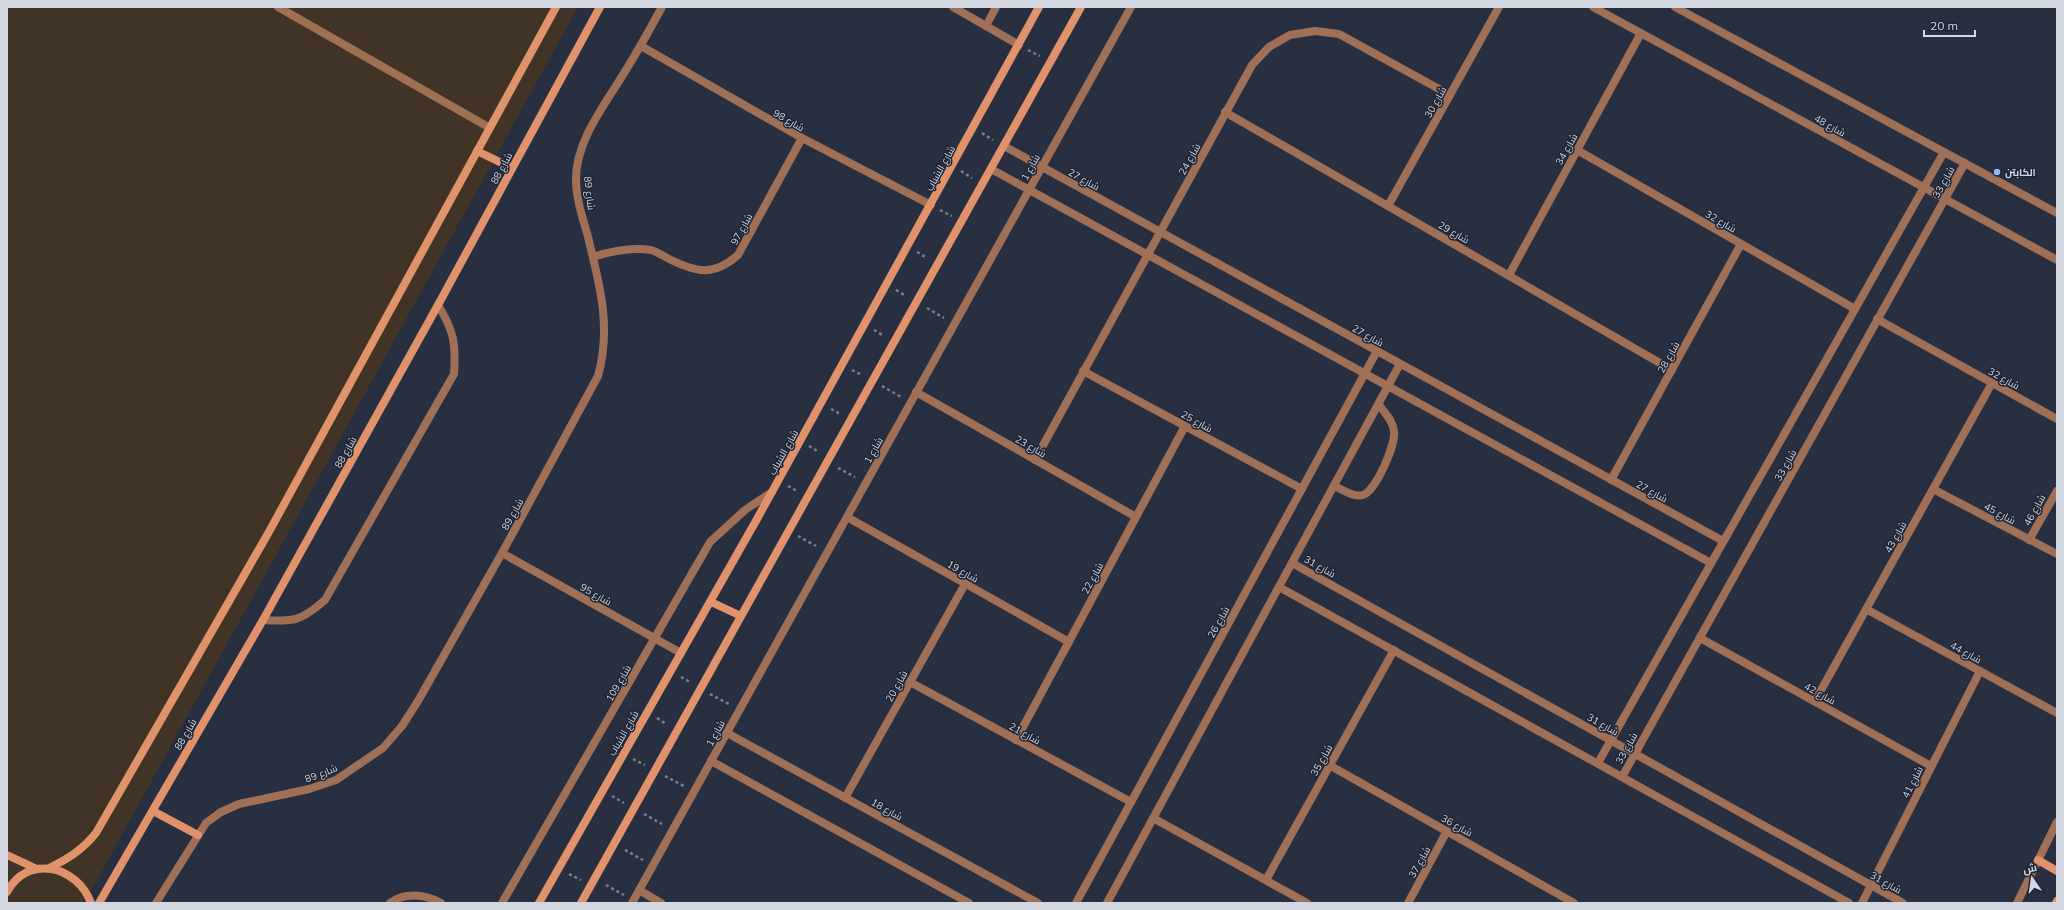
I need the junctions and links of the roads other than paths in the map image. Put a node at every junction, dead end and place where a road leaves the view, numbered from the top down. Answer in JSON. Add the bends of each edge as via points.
{"nodes":[{"id":1,"x":278,"y":7,"type":"edge"},
{"id":2,"x":556,"y":7,"type":"edge"},
{"id":3,"x":600,"y":7,"type":"edge"},
{"id":4,"x":662,"y":7,"type":"edge"},
{"id":5,"x":953,"y":7,"type":"edge"},
{"id":6,"x":996,"y":7,"type":"edge"},
{"id":7,"x":1040,"y":7,"type":"edge"},
{"id":8,"x":1081,"y":7,"type":"edge"},
{"id":9,"x":1131,"y":7,"type":"edge"},
{"id":10,"x":1499,"y":7,"type":"edge"},
{"id":11,"x":1593,"y":7,"type":"edge"},
{"id":12,"x":1675,"y":7,"type":"edge"},
{"id":13,"x":986,"y":26,"type":"junction"},
{"id":14,"x":1641,"y":33,"type":"junction"},
{"id":15,"x":1019,"y":44,"type":"junction"},
{"id":16,"x":640,"y":46,"type":"junction"},
{"id":17,"x":1450,"y":95,"type":"junction"},
{"id":18,"x":1225,"y":112,"type":"junction"},
{"id":19,"x":490,"y":128,"type":"junction"},
{"id":20,"x":802,"y":138,"type":"junction"},
{"id":21,"x":1004,"y":146,"type":"junction"},
{"id":22,"x":1577,"y":150,"type":"junction"},
{"id":23,"x":477,"y":151,"type":"junction"},
{"id":24,"x":1944,"y":152,"type":"junction"},
{"id":25,"x":1965,"y":163,"type":"junction"},
{"id":26,"x":1042,"y":167,"type":"junction"},
{"id":27,"x":512,"y":168,"type":"junction"},
{"id":28,"x":991,"y":169,"type":"junction"},
{"id":29,"x":1924,"y":187,"type":"junction"},
{"id":30,"x":1029,"y":190,"type":"junction"},
{"id":31,"x":1945,"y":199,"type":"junction"},
{"id":32,"x":931,"y":205,"type":"junction"},
{"id":33,"x":1388,"y":206,"type":"junction"},
{"id":34,"x":2057,"y":213,"type":"edge"},
{"id":35,"x":1160,"y":232,"type":"junction"},
{"id":36,"x":1741,"y":244,"type":"junction"},
{"id":37,"x":1148,"y":254,"type":"junction"},
{"id":38,"x":593,"y":257,"type":"junction"},
{"id":39,"x":2057,"y":260,"type":"edge"},
{"id":40,"x":1509,"y":276,"type":"junction"},
{"id":41,"x":438,"y":305,"type":"junction"},
{"id":42,"x":1855,"y":309,"type":"junction"},
{"id":43,"x":1877,"y":320,"type":"junction"},
{"id":44,"x":1377,"y":351,"type":"junction"},
{"id":45,"x":1400,"y":364,"type":"junction"},
{"id":46,"x":1672,"y":370,"type":"junction"},
{"id":47,"x":1084,"y":371,"type":"junction"},
{"id":48,"x":1364,"y":374,"type":"junction"},
{"id":49,"x":1992,"y":383,"type":"junction"},
{"id":50,"x":1388,"y":386,"type":"junction"},
{"id":51,"x":916,"y":392,"type":"junction"},
{"id":52,"x":1378,"y":405,"type":"junction"},
{"id":53,"x":2057,"y":419,"type":"edge"},
{"id":54,"x":1185,"y":426,"type":"junction"},
{"id":55,"x":1035,"y":460,"type":"junction"},
{"id":56,"x":1611,"y":480,"type":"junction"},
{"id":57,"x":1334,"y":486,"type":"junction"},
{"id":58,"x":1302,"y":489,"type":"junction"},
{"id":59,"x":1933,"y":489,"type":"junction"},
{"id":60,"x":2057,"y":491,"type":"edge"},
{"id":61,"x":772,"y":492,"type":"junction"},
{"id":62,"x":847,"y":517,"type":"junction"},
{"id":63,"x":1136,"y":517,"type":"junction"},
{"id":64,"x":2029,"y":540,"type":"junction"},
{"id":65,"x":1723,"y":541,"type":"junction"},
{"id":66,"x":502,"y":553,"type":"junction"},
{"id":67,"x":2057,"y":554,"type":"edge"},
{"id":68,"x":1292,"y":563,"type":"junction"},
{"id":69,"x":1711,"y":563,"type":"junction"},
{"id":70,"x":965,"y":584,"type":"junction"},
{"id":71,"x":1279,"y":587,"type":"junction"},
{"id":72,"x":711,"y":602,"type":"junction"},
{"id":73,"x":1866,"y":609,"type":"junction"},
{"id":74,"x":741,"y":616,"type":"junction"},
{"id":75,"x":263,"y":620,"type":"junction"},
{"id":76,"x":655,"y":638,"type":"junction"},
{"id":77,"x":1700,"y":638,"type":"junction"},
{"id":78,"x":1069,"y":642,"type":"junction"},
{"id":79,"x":1394,"y":650,"type":"junction"},
{"id":80,"x":680,"y":653,"type":"junction"},
{"id":81,"x":1980,"y":671,"type":"junction"},
{"id":82,"x":910,"y":682,"type":"junction"},
{"id":83,"x":1815,"y":701,"type":"junction"},
{"id":84,"x":2057,"y":713,"type":"edge"},
{"id":85,"x":726,"y":733,"type":"junction"},
{"id":86,"x":1016,"y":740,"type":"junction"},
{"id":87,"x":1611,"y":740,"type":"junction"},
{"id":88,"x":1635,"y":754,"type":"junction"},
{"id":89,"x":711,"y":761,"type":"junction"},
{"id":90,"x":1598,"y":763,"type":"junction"},
{"id":91,"x":1330,"y":765,"type":"junction"},
{"id":92,"x":1932,"y":766,"type":"junction"},
{"id":93,"x":1622,"y":777,"type":"junction"},
{"id":94,"x":845,"y":798,"type":"junction"},
{"id":95,"x":1131,"y":802,"type":"junction"},
{"id":96,"x":153,"y":811,"type":"junction"},
{"id":97,"x":1153,"y":818,"type":"junction"},
{"id":98,"x":2057,"y":822,"type":"edge"},
{"id":99,"x":1447,"y":831,"type":"junction"},
{"id":100,"x":198,"y":835,"type":"junction"},
{"id":101,"x":7,"y":855,"type":"edge"},
{"id":102,"x":2038,"y":860,"type":"junction"},
{"id":103,"x":48,"y":868,"type":"junction"},
{"id":104,"x":37,"y":870,"type":"junction"},
{"id":105,"x":2057,"y":870,"type":"edge"},
{"id":106,"x":1266,"y":880,"type":"junction"},
{"id":107,"x":1871,"y":885,"type":"junction"},
{"id":108,"x":639,"y":890,"type":"junction"},
{"id":109,"x":7,"y":892,"type":"edge"},
{"id":110,"x":1562,"y":900,"type":"edge"},
{"id":111,"x":633,"y":902,"type":"edge"},
{"id":112,"x":91,"y":903,"type":"edge"},
{"id":113,"x":99,"y":903,"type":"edge"},
{"id":114,"x":156,"y":903,"type":"edge"},
{"id":115,"x":390,"y":903,"type":"edge"},
{"id":116,"x":441,"y":903,"type":"edge"},
{"id":117,"x":502,"y":903,"type":"edge"},
{"id":118,"x":538,"y":903,"type":"edge"},
{"id":119,"x":581,"y":903,"type":"edge"},
{"id":120,"x":661,"y":903,"type":"edge"},
{"id":121,"x":969,"y":903,"type":"edge"},
{"id":122,"x":1038,"y":903,"type":"edge"},
{"id":123,"x":1076,"y":903,"type":"edge"},
{"id":124,"x":1107,"y":903,"type":"edge"},
{"id":125,"x":1307,"y":903,"type":"edge"},
{"id":126,"x":1408,"y":903,"type":"edge"},
{"id":127,"x":1574,"y":903,"type":"edge"},
{"id":128,"x":1849,"y":903,"type":"edge"},
{"id":129,"x":1862,"y":903,"type":"edge"},
{"id":130,"x":1903,"y":903,"type":"edge"},
{"id":131,"x":2017,"y":903,"type":"edge"}],
"edges":[{"from":1,"to":19,"type":"street"},
{"from":2,"to":19,"type":"street"},
{"from":3,"to":27,"type":"street","name":"شارع 88"},
{"from":4,"to":16,"type":"street","name":"شارع 89"},
{"from":5,"to":13,"type":"street"},
{"from":6,"to":13,"type":"street"},
{"from":7,"to":15,"type":"street","name":"شارع الشباب"},
{"from":8,"to":21,"type":"street"},
{"from":9,"to":26,"type":"street","name":"شارع 1"},
{"from":10,"to":17,"type":"street","name":"شارع 30"},
{"from":11,"to":14,"type":"street","name":"شارع 48"},
{"from":12,"to":24,"type":"street"},
{"from":13,"to":15,"type":"street"},
{"from":14,"to":22,"type":"street","name":"شارع 34"},
{"from":14,"to":29,"type":"street","name":"شارع 48"},
{"from":15,"to":32,"type":"street","name":"شارع الشباب"},
{"from":16,"to":20,"type":"street","name":"شارع 98"},
{"from":16,"to":38,"type":"street","name":"شارع 89","via":[[587,136],[579,155],[576,179],[579,203]]},
{"from":17,"to":18,"type":"street","name":"شارع 24","via":[[1339,34],[1315,31],[1290,35],[1269,47],[1252,65]]},
{"from":17,"to":33,"type":"street","name":"شارع 30"},
{"from":18,"to":33,"type":"street","name":"شارع 29"},
{"from":18,"to":35,"type":"street","name":"شارع 24"},
{"from":19,"to":23,"type":"street"},
{"from":20,"to":32,"type":"street","name":"شارع 98"},
{"from":20,"to":38,"type":"street","name":"شارع 97","via":[[738,255],[726,265],[712,270],[696,271],[653,251],[633,249],[612,251]]},
{"from":21,"to":26,"type":"street","name":"شارع 27"},
{"from":21,"to":28,"type":"street"},
{"from":22,"to":36,"type":"street","name":"شارع 32"},
{"from":22,"to":40,"type":"street","name":"شارع 34"},
{"from":23,"to":27,"type":"street"},
{"from":23,"to":103,"type":"street","via":[[270,530],[96,833],[84,848]]},
{"from":24,"to":25,"type":"street"},
{"from":24,"to":29,"type":"street","name":"شارع 33"},
{"from":25,"to":31,"type":"street","name":"شارع 33"},
{"from":25,"to":34,"type":"street"},
{"from":26,"to":30,"type":"street","name":"شارع 1"},
{"from":26,"to":35,"type":"street","name":"شارع 27"},
{"from":27,"to":41,"type":"street","name":"شارع 88"},
{"from":28,"to":30,"type":"street"},
{"from":28,"to":74,"type":"street"},
{"from":29,"to":31,"type":"street","name":"شارع 48"},
{"from":29,"to":42,"type":"street","name":"شارع 33"},
{"from":30,"to":37,"type":"street"},
{"from":30,"to":51,"type":"street","name":"شارع 1"},
{"from":31,"to":39,"type":"street","name":"شارع 48"},
{"from":31,"to":43,"type":"street","name":"شارع 33"},
{"from":32,"to":61,"type":"street","name":"شارع الشباب"},
{"from":33,"to":40,"type":"street","name":"شارع 29"},
{"from":35,"to":37,"type":"street","name":"شارع 24"},
{"from":35,"to":44,"type":"street","name":"شارع 27"},
{"from":36,"to":42,"type":"street","name":"شارع 32"},
{"from":36,"to":46,"type":"street","name":"شارع 28"},
{"from":37,"to":47,"type":"street","name":"شارع 24"},
{"from":37,"to":48,"type":"street"},
{"from":38,"to":66,"type":"street","name":"شارع 89","via":[[603,301],[605,332],[604,355],[598,376]]},
{"from":40,"to":46,"type":"street","name":"شارع 29"},
{"from":41,"to":75,"type":"street","name":"شارع 88"},
{"from":41,"to":75,"type":"street","via":[[450,326],[456,349],[454,374],[325,600],[308,615],[286,622]]},
{"from":42,"to":65,"type":"street","name":"شارع 33"},
{"from":43,"to":49,"type":"street","name":"شارع 32"},
{"from":43,"to":77,"type":"street","name":"شارع 33"},
{"from":44,"to":45,"type":"street","name":"شارع 27"},
{"from":44,"to":48,"type":"street","name":"شارع 26"},
{"from":45,"to":50,"type":"street"},
{"from":45,"to":56,"type":"street","name":"شارع 27"},
{"from":46,"to":56,"type":"street","name":"شارع 28"},
{"from":47,"to":54,"type":"street","name":"شارع 25"},
{"from":47,"to":55,"type":"street","name":"شارع 24"},
{"from":48,"to":50,"type":"street"},
{"from":48,"to":58,"type":"street","name":"شارع 26"},
{"from":49,"to":53,"type":"street","name":"شارع 32"},
{"from":49,"to":59,"type":"street","name":"شارع 43"},
{"from":50,"to":52,"type":"street"},
{"from":50,"to":69,"type":"street"},
{"from":51,"to":55,"type":"street","name":"شارع 23"},
{"from":51,"to":62,"type":"street","name":"شارع 1"},
{"from":52,"to":57,"type":"street"},
{"from":52,"to":57,"type":"street","via":[[1390,420],[1394,430],[1394,441],[1372,489],[1363,496],[1357,496]]},
{"from":54,"to":58,"type":"street","name":"شارع 25"},
{"from":54,"to":63,"type":"street","name":"شارع 22"},
{"from":55,"to":63,"type":"street","name":"شارع 23"},
{"from":56,"to":65,"type":"street","name":"شارع 27"},
{"from":57,"to":68,"type":"street"},
{"from":58,"to":95,"type":"street","name":"شارع 26"},
{"from":59,"to":64,"type":"street","name":"شارع 45"},
{"from":59,"to":73,"type":"street","name":"شارع 43"},
{"from":60,"to":64,"type":"street","name":"شارع 46"},
{"from":61,"to":72,"type":"street","name":"شارع الشباب"},
{"from":61,"to":76,"type":"street","name":"شارع 109","via":[[745,510],[710,542]]},
{"from":62,"to":70,"type":"street","name":"شارع 19"},
{"from":62,"to":85,"type":"street","name":"شارع 1"},
{"from":63,"to":78,"type":"street","name":"شارع 22"},
{"from":64,"to":67,"type":"street","name":"شارع 45"},
{"from":65,"to":69,"type":"street","name":"شارع 33"},
{"from":66,"to":76,"type":"street","name":"شارع 95"},
{"from":66,"to":100,"type":"street","name":"شارع 89","via":[[418,701],[384,748],[336,780],[287,795],[239,804],[221,812],[206,823]]},
{"from":68,"to":71,"type":"street"},
{"from":68,"to":87,"type":"street","name":"شارع 31"},
{"from":69,"to":87,"type":"street","name":"شارع 33"},
{"from":70,"to":78,"type":"street","name":"شارع 19"},
{"from":70,"to":82,"type":"street","name":"شارع 20"},
{"from":71,"to":79,"type":"street"},
{"from":71,"to":97,"type":"street"},
{"from":72,"to":74,"type":"street"},
{"from":72,"to":80,"type":"street","name":"شارع الشباب"},
{"from":73,"to":81,"type":"street","name":"شارع 44"},
{"from":73,"to":83,"type":"street","name":"شارع 43"},
{"from":74,"to":119,"type":"street"},
{"from":75,"to":96,"type":"street","name":"شارع 88"},
{"from":76,"to":80,"type":"street","name":"شارع 95"},
{"from":76,"to":117,"type":"street","name":"شارع 109"},
{"from":77,"to":83,"type":"street","name":"شارع 42"},
{"from":77,"to":88,"type":"street","name":"شارع 33"},
{"from":78,"to":86,"type":"street","name":"شارع 22"},
{"from":79,"to":90,"type":"street"},
{"from":79,"to":91,"type":"street","name":"شارع 35"},
{"from":80,"to":118,"type":"street","name":"شارع الشباب"},
{"from":81,"to":84,"type":"street","name":"شارع 44"},
{"from":81,"to":92,"type":"street","name":"شارع 41"},
{"from":82,"to":86,"type":"street","name":"شارع 21"},
{"from":82,"to":94,"type":"street","name":"شارع 20"},
{"from":83,"to":92,"type":"street","name":"شارع 42"},
{"from":85,"to":89,"type":"street","name":"شارع 1"},
{"from":85,"to":94,"type":"street","name":"شارع 18"},
{"from":86,"to":95,"type":"street","name":"شارع 21"},
{"from":87,"to":88,"type":"street","name":"شارع 31"},
{"from":87,"to":90,"type":"street","name":"شارع 33"},
{"from":88,"to":93,"type":"street","name":"شارع 33"},
{"from":88,"to":107,"type":"street","name":"شارع 31"},
{"from":89,"to":108,"type":"street","name":"شارع 1"},
{"from":89,"to":121,"type":"street"},
{"from":90,"to":93,"type":"street"},
{"from":91,"to":99,"type":"street","name":"شارع 36"},
{"from":91,"to":106,"type":"street","name":"شارع 35"},
{"from":92,"to":107,"type":"street","name":"شارع 41"},
{"from":93,"to":128,"type":"street"},
{"from":94,"to":122,"type":"street","name":"شارع 18"},
{"from":95,"to":123,"type":"street","name":"شارع 26"},
{"from":96,"to":100,"type":"street"},
{"from":96,"to":113,"type":"street","name":"شارع 88"},
{"from":97,"to":106,"type":"street"},
{"from":97,"to":124,"type":"street"},
{"from":98,"to":102,"type":"street"},
{"from":99,"to":110,"type":"street","name":"شارع 36"},
{"from":99,"to":126,"type":"street","name":"شارع 37"},
{"from":100,"to":114,"type":"street","name":"شارع 89"},
{"from":101,"to":104,"type":"street"},
{"from":102,"to":105,"type":"street"},
{"from":102,"to":131,"type":"street"},
{"from":103,"to":104,"type":"street"},
{"from":103,"to":112,"type":"street","via":[[60,870],[80,883]]},
{"from":104,"to":109,"type":"street","via":[[16,880]]},
{"from":106,"to":125,"type":"street"},
{"from":107,"to":129,"type":"street","name":"شارع 41"},
{"from":107,"to":130,"type":"street","name":"شارع 31"},
{"from":108,"to":111,"type":"street","name":"شارع 1"},
{"from":108,"to":120,"type":"street"},
{"from":110,"to":127,"type":"street","name":"شارع 36"},
{"from":115,"to":116,"type":"street","via":[[408,895],[423,895]]}]}
